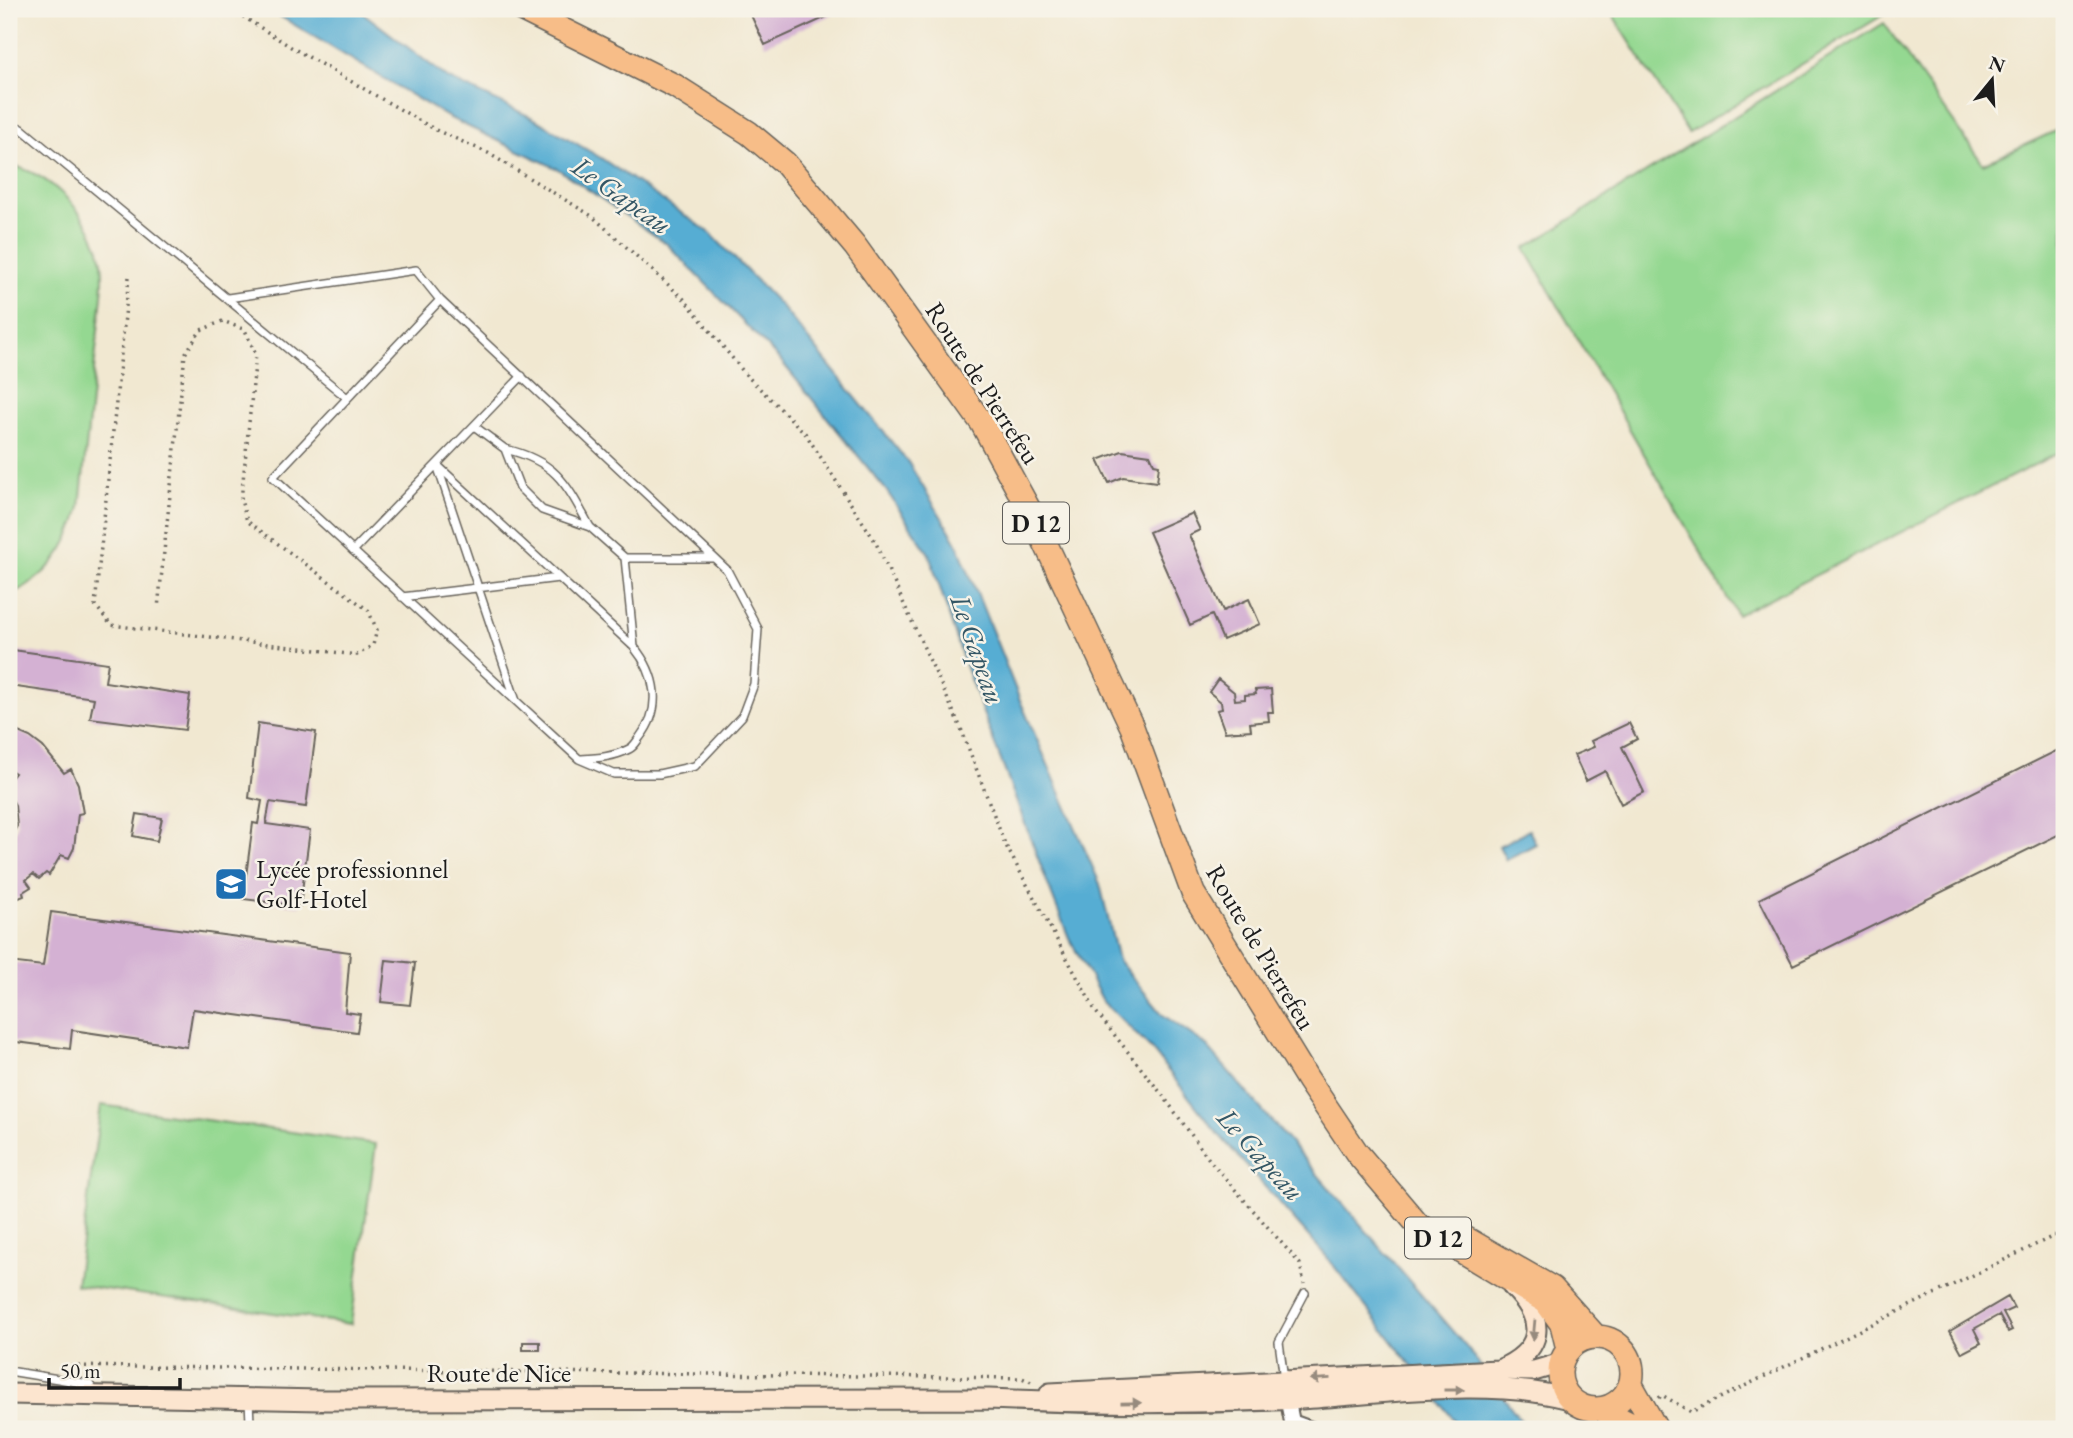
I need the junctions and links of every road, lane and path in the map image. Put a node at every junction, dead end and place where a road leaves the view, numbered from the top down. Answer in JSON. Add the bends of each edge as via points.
{"nodes":[{"id":1,"x":231,"y":9,"type":"edge"},
{"id":2,"x":521,"y":9,"type":"edge"},
{"id":3,"x":9,"y":123,"type":"edge"},
{"id":4,"x":129,"y":277,"type":"dead end"},
{"id":5,"x":228,"y":298,"type":"junction"},
{"id":6,"x":440,"y":300,"type":"junction"},
{"id":7,"x":522,"y":376,"type":"junction"},
{"id":8,"x":346,"y":397,"type":"junction"},
{"id":9,"x":474,"y":426,"type":"junction"},
{"id":10,"x":505,"y":449,"type":"junction"},
{"id":11,"x":437,"y":464,"type":"junction"},
{"id":12,"x":590,"y":527,"type":"junction"},
{"id":13,"x":353,"y":551,"type":"junction"},
{"id":14,"x":625,"y":558,"type":"junction"},
{"id":15,"x":713,"y":558,"type":"junction"},
{"id":16,"x":559,"y":578,"type":"junction"},
{"id":17,"x":478,"y":588,"type":"junction"},
{"id":18,"x":402,"y":597,"type":"junction"},
{"id":19,"x":158,"y":608,"type":"dead end"},
{"id":20,"x":634,"y":647,"type":"junction"},
{"id":21,"x":516,"y":702,"type":"junction"},
{"id":22,"x":579,"y":760,"type":"junction"},
{"id":23,"x":1381,"y":1182,"type":"junction"},
{"id":24,"x":2064,"y":1231,"type":"edge"},
{"id":25,"x":1506,"y":1280,"type":"junction"},
{"id":26,"x":1306,"y":1293,"type":"joint"},
{"id":27,"x":1596,"y":1337,"type":"junction"},
{"id":28,"x":1564,"y":1356,"type":"junction"},
{"id":29,"x":59,"y":1366,"type":"dead end"},
{"id":30,"x":1498,"y":1370,"type":"junction"},
{"id":31,"x":9,"y":1371,"type":"edge"},
{"id":32,"x":1391,"y":1384,"type":"junction"},
{"id":33,"x":1631,"y":1385,"type":"junction"},
{"id":34,"x":1285,"y":1389,"type":"junction"},
{"id":35,"x":1052,"y":1392,"type":"junction"},
{"id":36,"x":9,"y":1394,"type":"edge"},
{"id":37,"x":99,"y":1397,"type":"junction"},
{"id":38,"x":249,"y":1399,"type":"junction"},
{"id":39,"x":989,"y":1399,"type":"junction"},
{"id":40,"x":1570,"y":1399,"type":"junction"},
{"id":41,"x":1602,"y":1410,"type":"junction"},
{"id":42,"x":1647,"y":1423,"type":"edge"},
{"id":43,"x":264,"y":1429,"type":"edge"},
{"id":44,"x":1311,"y":1429,"type":"edge"}],
"edges":[{"from":1,"to":26,"type":"path","via":[[290,47],[436,130],[488,153],[592,216],[684,299],[747,376],[805,433],[875,541],[960,726],[1005,844],[1096,1012],[1211,1162],[1300,1264]]},
{"from":2,"to":23,"type":"main road","name":"Route de Pierrefeu","number":"D 12","via":[[675,86],[750,133],[786,163],[912,323],[982,423],[1033,517],[1132,727],[1192,893],[1308,1080]]},
{"from":3,"to":5,"type":"lane"},
{"from":4,"to":19,"type":"path","via":[[95,606],[111,625],[358,655],[373,645],[377,630],[368,610],[247,521],[241,500],[256,355],[245,330],[223,321],[201,330],[185,354]]},
{"from":5,"to":6,"type":"lane","via":[[416,270]]},
{"from":5,"to":8,"type":"lane"},
{"from":6,"to":7,"type":"lane"},
{"from":6,"to":8,"type":"lane"},
{"from":7,"to":9,"type":"lane"},
{"from":7,"to":15,"type":"lane"},
{"from":8,"to":13,"type":"lane","via":[[273,477]]},
{"from":9,"to":10,"type":"lane"},
{"from":9,"to":11,"type":"lane"},
{"from":10,"to":12,"type":"lane","via":[[531,455],[553,468]]},
{"from":10,"to":12,"type":"lane","via":[[520,488],[542,510]]},
{"from":11,"to":13,"type":"lane"},
{"from":11,"to":16,"type":"lane"},
{"from":11,"to":17,"type":"lane"},
{"from":12,"to":14,"type":"lane"},
{"from":13,"to":18,"type":"lane"},
{"from":14,"to":15,"type":"lane"},
{"from":14,"to":20,"type":"lane"},
{"from":15,"to":22,"type":"lane","via":[[727,570],[758,629],[754,684],[742,716],[695,766],[659,774],[614,774]]},
{"from":16,"to":17,"type":"lane"},
{"from":16,"to":20,"type":"lane"},
{"from":17,"to":18,"type":"lane"},
{"from":17,"to":21,"type":"lane"},
{"from":18,"to":21,"type":"lane"},
{"from":20,"to":22,"type":"lane","via":[[646,662],[653,683],[656,704],[649,727],[631,748],[605,758]]},
{"from":21,"to":22,"type":"lane"},
{"from":23,"to":25,"type":"main road","number":"D 12","via":[[1418,1225]]},
{"from":23,"to":27,"type":"main road","via":[[1444,1226],[1552,1288]]},
{"from":24,"to":42,"type":"path","via":[[1690,1412],[1662,1395]]},
{"from":25,"to":28,"type":"main road","via":[[1557,1313]]},
{"from":25,"to":30,"type":"main road","one_way":true,"via":[[1534,1313],[1536,1336],[1517,1362]]},
{"from":26,"to":34,"type":"lane","via":[[1279,1342]]},
{"from":27,"to":28,"type":"main road","via":[[1576,1342]]},
{"from":27,"to":33,"type":"main road","via":[[1623,1349],[1632,1368]]},
{"from":28,"to":30,"type":"main road","via":[[1534,1371]]},
{"from":28,"to":40,"type":"main road","via":[[1560,1382]]},
{"from":29,"to":35,"type":"path","via":[[1022,1378]]},
{"from":30,"to":32,"type":"main road"},
{"from":31,"to":37,"type":"lane","via":[[89,1384]]},
{"from":32,"to":34,"type":"main road"},
{"from":32,"to":40,"type":"main road","one_way":true,"via":[[1514,1390]]},
{"from":33,"to":41,"type":"main road","via":[[1620,1401]]},
{"from":33,"to":42,"type":"main road"},
{"from":34,"to":35,"type":"main road"},
{"from":39,"to":34,"type":"main road","one_way":true,"via":[[1082,1404]]},
{"from":34,"to":44,"type":"street","via":[[1292,1422]]},
{"from":35,"to":39,"type":"main road"},
{"from":36,"to":37,"type":"main road","name":"Route de Nice"},
{"from":37,"to":38,"type":"main road","name":"Route de Nice"},
{"from":38,"to":39,"type":"main road","name":"Route de Nice"},
{"from":38,"to":43,"type":"lane","via":[[250,1423]]},
{"from":40,"to":41,"type":"main road","via":[[1579,1406]]},
{"from":41,"to":42,"type":"main road"}]}
